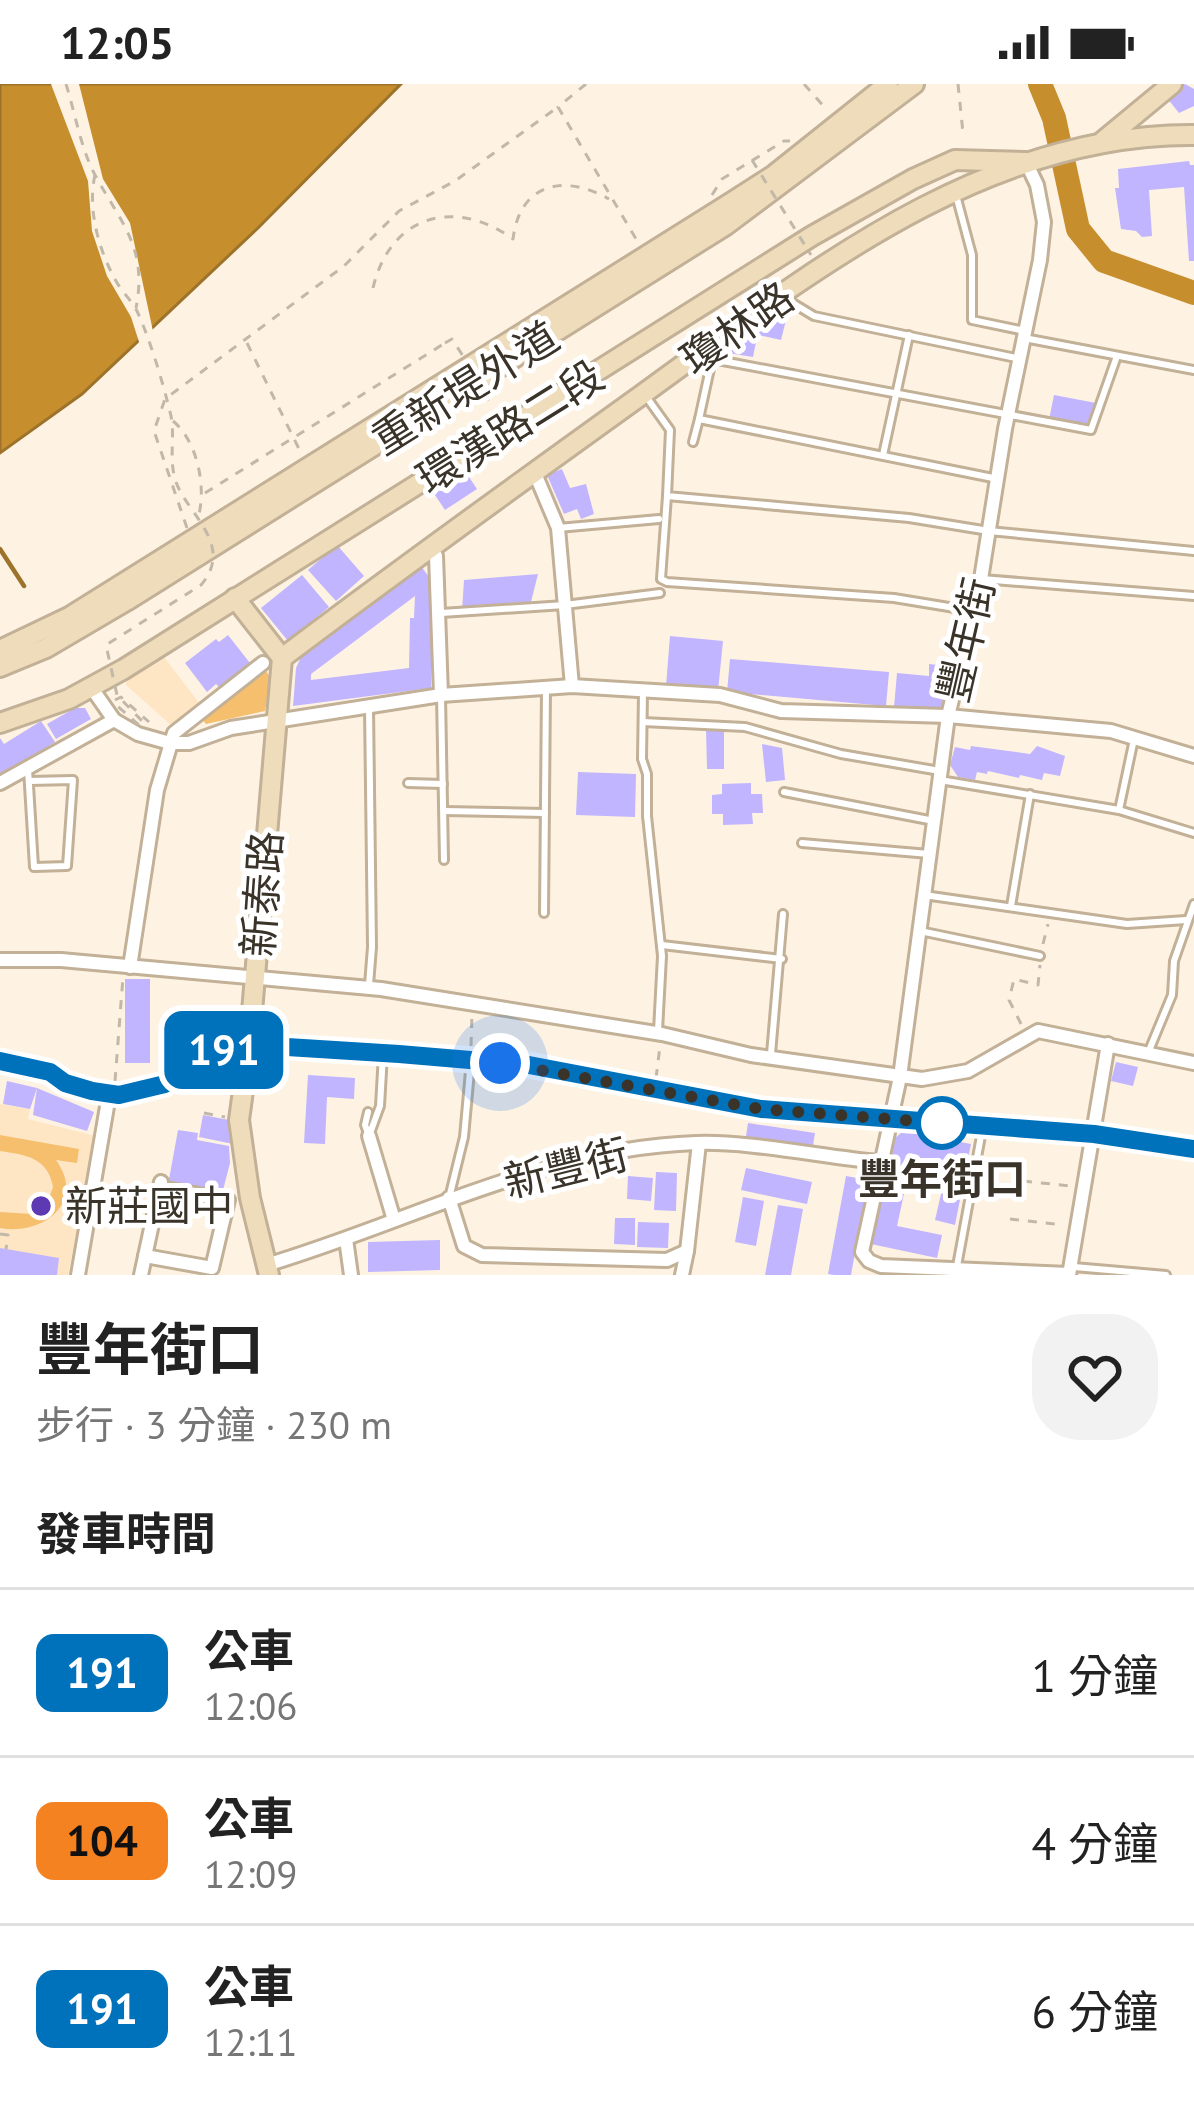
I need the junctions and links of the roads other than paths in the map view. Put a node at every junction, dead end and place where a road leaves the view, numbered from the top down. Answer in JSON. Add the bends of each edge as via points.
{"nodes":[{"id":1,"x":888,"y":84,"type":"edge"},
{"id":2,"x":914,"y":84,"type":"edge"},
{"id":3,"x":1172,"y":84,"type":"edge"},
{"id":4,"x":1148,"y":101,"type":"junction"},
{"id":5,"x":1194,"y":135,"type":"edge"},
{"id":6,"x":1148,"y":136,"type":"junction"},
{"id":7,"x":1098,"y":142,"type":"junction"},
{"id":8,"x":1032,"y":160,"type":"junction"},
{"id":9,"x":956,"y":194,"type":"junction"},
{"id":10,"x":781,"y":296,"type":"junction"},
{"id":11,"x":1024,"y":334,"type":"junction"},
{"id":12,"x":909,"y":335,"type":"junction"},
{"id":13,"x":714,"y":349,"type":"junction"},
{"id":14,"x":1117,"y":356,"type":"junction"},
{"id":15,"x":1020,"y":359,"type":"junction"},
{"id":16,"x":1194,"y":370,"type":"edge"},
{"id":17,"x":644,"y":393,"type":"junction"},
{"id":18,"x":896,"y":394,"type":"junction"},
{"id":19,"x":1008,"y":416,"type":"junction"},
{"id":20,"x":698,"y":419,"type":"junction"},
{"id":21,"x":694,"y":442,"type":"dead end"},
{"id":22,"x":883,"y":456,"type":"junction"},
{"id":23,"x":534,"y":471,"type":"junction"},
{"id":24,"x":998,"y":479,"type":"junction"},
{"id":25,"x":667,"y":496,"type":"junction"},
{"id":26,"x":659,"y":519,"type":"dead end"},
{"id":27,"x":558,"y":529,"type":"junction"},
{"id":28,"x":989,"y":531,"type":"junction"},
{"id":29,"x":429,"y":546,"type":"junction"},
{"id":30,"x":1194,"y":551,"type":"edge"},
{"id":31,"x":981,"y":579,"type":"junction"},
{"id":32,"x":660,"y":592,"type":"dead end"},
{"id":33,"x":1194,"y":596,"type":"edge"},
{"id":34,"x":235,"y":598,"type":"junction"},
{"id":35,"x":566,"y":605,"type":"junction"},
{"id":36,"x":973,"y":610,"type":"junction"},
{"id":37,"x":437,"y":613,"type":"junction"},
{"id":38,"x":0,"y":650,"type":"edge"},
{"id":39,"x":272,"y":660,"type":"junction"},
{"id":40,"x":0,"y":667,"type":"edge"},
{"id":41,"x":572,"y":686,"type":"junction"},
{"id":42,"x":91,"y":687,"type":"junction"},
{"id":43,"x":546,"y":688,"type":"junction"},
{"id":44,"x":644,"y":688,"type":"junction"},
{"id":45,"x":442,"y":695,"type":"junction"},
{"id":46,"x":369,"y":707,"type":"junction"},
{"id":47,"x":947,"y":716,"type":"junction"},
{"id":48,"x":114,"y":721,"type":"junction"},
{"id":49,"x":278,"y":721,"type":"junction"},
{"id":50,"x":643,"y":722,"type":"junction"},
{"id":51,"x":0,"y":723,"type":"edge"},
{"id":52,"x":1134,"y":740,"type":"junction"},
{"id":53,"x":170,"y":743,"type":"junction"},
{"id":54,"x":1194,"y":756,"type":"edge"},
{"id":55,"x":28,"y":775,"type":"junction"},
{"id":56,"x":940,"y":776,"type":"junction"},
{"id":57,"x":0,"y":783,"type":"edge"},
{"id":58,"x":408,"y":783,"type":"dead end"},
{"id":59,"x":443,"y":784,"type":"junction"},
{"id":60,"x":784,"y":792,"type":"dead end"},
{"id":61,"x":1030,"y":794,"type":"junction"},
{"id":62,"x":1120,"y":810,"type":"junction"},
{"id":63,"x":444,"y":811,"type":"junction"},
{"id":64,"x":544,"y":813,"type":"junction"},
{"id":65,"x":934,"y":821,"type":"junction"},
{"id":66,"x":1194,"y":833,"type":"edge"},
{"id":67,"x":802,"y":843,"type":"dead end"},
{"id":68,"x":929,"y":854,"type":"junction"},
{"id":69,"x":444,"y":860,"type":"dead end"},
{"id":70,"x":924,"y":895,"type":"junction"},
{"id":71,"x":1194,"y":904,"type":"edge"},
{"id":72,"x":1011,"y":906,"type":"junction"},
{"id":73,"x":544,"y":913,"type":"dead end"},
{"id":74,"x":783,"y":914,"type":"dead end"},
{"id":75,"x":1186,"y":920,"type":"junction"},
{"id":76,"x":919,"y":931,"type":"junction"},
{"id":77,"x":662,"y":946,"type":"junction"},
{"id":78,"x":1040,"y":956,"type":"road end"},
{"id":79,"x":782,"y":959,"type":"junction"},
{"id":80,"x":0,"y":960,"type":"edge"},
{"id":81,"x":127,"y":967,"type":"junction"},
{"id":82,"x":251,"y":977,"type":"junction"},
{"id":83,"x":368,"y":988,"type":"junction"},
{"id":84,"x":660,"y":1034,"type":"junction"},
{"id":85,"x":1108,"y":1044,"type":"junction"},
{"id":86,"x":249,"y":1047,"type":"junction"},
{"id":87,"x":1148,"y":1053,"type":"junction"},
{"id":88,"x":383,"y":1054,"type":"junction"},
{"id":89,"x":770,"y":1058,"type":"junction"},
{"id":90,"x":471,"y":1060,"type":"junction"},
{"id":91,"x":0,"y":1061,"type":"edge"},
{"id":92,"x":1194,"y":1063,"type":"edge"},
{"id":93,"x":901,"y":1077,"type":"junction"},
{"id":94,"x":112,"y":1095,"type":"junction"},
{"id":95,"x":368,"y":1112,"type":"dead end"},
{"id":96,"x":888,"y":1120,"type":"junction"},
{"id":97,"x":983,"y":1125,"type":"junction"},
{"id":98,"x":1094,"y":1134,"type":"junction"},
{"id":99,"x":369,"y":1136,"type":"junction"},
{"id":100,"x":699,"y":1142,"type":"junction"},
{"id":101,"x":1194,"y":1149,"type":"edge"},
{"id":102,"x":879,"y":1162,"type":"junction"},
{"id":103,"x":449,"y":1198,"type":"junction"},
{"id":104,"x":394,"y":1220,"type":"junction"},
{"id":105,"x":346,"y":1239,"type":"junction"},
{"id":106,"x":687,"y":1252,"type":"junction"},
{"id":107,"x":145,"y":1256,"type":"junction"},
{"id":108,"x":957,"y":1269,"type":"junction"},
{"id":109,"x":267,"y":1270,"type":"edge"},
{"id":110,"x":1069,"y":1272,"type":"edge"},
{"id":111,"x":78,"y":1275,"type":"edge"},
{"id":112,"x":141,"y":1275,"type":"edge"},
{"id":113,"x":351,"y":1275,"type":"edge"},
{"id":114,"x":682,"y":1275,"type":"edge"},
{"id":115,"x":1166,"y":1275,"type":"edge"}],
"edges":[{"from":1,"to":38,"type":"street","name":"重新堤外道","via":[[729,204],[71,616]]},
{"from":2,"to":40,"type":"street","name":"重新堤外道","via":[[725,225],[126,601]]},
{"from":3,"to":4,"type":"street"},
{"from":4,"to":6,"type":"street"},
{"from":4,"to":7,"type":"street"},
{"from":5,"to":6,"type":"street"},
{"from":6,"to":7,"type":"street"},
{"from":7,"to":8,"type":"street"},
{"from":8,"to":9,"type":"street","name":"瓊林路"},
{"from":8,"to":11,"type":"street","name":"豐年街","via":[[1044,222]]},
{"from":8,"to":34,"type":"street","name":"環漢路二段","via":[[955,160],[913,179]]},
{"from":9,"to":10,"type":"street","name":"瓊林路","via":[[885,228]]},
{"from":9,"to":11,"type":"lane","via":[[973,255],[972,320]]},
{"from":10,"to":12,"type":"lane","via":[[814,316]]},
{"from":10,"to":13,"type":"street","name":"瓊林路"},
{"from":11,"to":14,"type":"lane"},
{"from":11,"to":15,"type":"street","name":"豐年街"},
{"from":12,"to":15,"type":"lane"},
{"from":12,"to":18,"type":"lane"},
{"from":13,"to":17,"type":"street","name":"瓊林路"},
{"from":13,"to":18,"type":"lane"},
{"from":13,"to":20,"type":"lane"},
{"from":14,"to":16,"type":"lane"},
{"from":14,"to":19,"type":"lane","via":[[1091,430]]},
{"from":15,"to":19,"type":"street","name":"豐年街"},
{"from":17,"to":23,"type":"street","name":"瓊林路"},
{"from":17,"to":25,"type":"lane","via":[[670,430]]},
{"from":18,"to":19,"type":"lane"},
{"from":18,"to":22,"type":"lane"},
{"from":19,"to":24,"type":"street","name":"豐年街"},
{"from":20,"to":21,"type":"lane"},
{"from":20,"to":22,"type":"lane"},
{"from":22,"to":24,"type":"lane"},
{"from":23,"to":27,"type":"street"},
{"from":23,"to":29,"type":"street","name":"瓊林路"},
{"from":24,"to":28,"type":"street","name":"豐年街"},
{"from":25,"to":28,"type":"lane"},
{"from":25,"to":36,"type":"lane","via":[[667,582]]},
{"from":26,"to":27,"type":"lane"},
{"from":27,"to":35,"type":"street"},
{"from":28,"to":30,"type":"lane"},
{"from":28,"to":31,"type":"street","name":"豐年街"},
{"from":29,"to":37,"type":"street"},
{"from":29,"to":39,"type":"street","name":"瓊林路"},
{"from":31,"to":33,"type":"lane"},
{"from":31,"to":36,"type":"street","name":"豐年街"},
{"from":32,"to":35,"type":"lane"},
{"from":34,"to":39,"type":"street"},
{"from":34,"to":42,"type":"street","name":"環漢路二段"},
{"from":35,"to":37,"type":"lane"},
{"from":35,"to":41,"type":"street"},
{"from":36,"to":47,"type":"street","name":"豐年街"},
{"from":37,"to":45,"type":"street"},
{"from":39,"to":49,"type":"street","name":"新泰路"},
{"from":39,"to":53,"type":"street","name":"瓊林路","via":[[191,718]]},
{"from":41,"to":43,"type":"street"},
{"from":41,"to":44,"type":"street"},
{"from":42,"to":48,"type":"street"},
{"from":42,"to":51,"type":"street","name":"環漢路二段"},
{"from":43,"to":45,"type":"street"},
{"from":43,"to":64,"type":"lane"},
{"from":44,"to":47,"type":"street","via":[[781,711]]},
{"from":44,"to":50,"type":"lane"},
{"from":45,"to":46,"type":"street"},
{"from":45,"to":59,"type":"lane"},
{"from":46,"to":49,"type":"street"},
{"from":46,"to":83,"type":"lane"},
{"from":47,"to":52,"type":"street"},
{"from":47,"to":56,"type":"street","name":"豐年街"},
{"from":48,"to":53,"type":"street"},
{"from":48,"to":55,"type":"street"},
{"from":49,"to":53,"type":"street"},
{"from":49,"to":82,"type":"street","name":"新泰路"},
{"from":50,"to":56,"type":"lane","via":[[745,727]]},
{"from":50,"to":77,"type":"lane"},
{"from":52,"to":54,"type":"street"},
{"from":52,"to":62,"type":"lane"},
{"from":53,"to":81,"type":"street"},
{"from":55,"to":55,"type":"lane","via":[[34,867],[67,866],[73,780]]},
{"from":55,"to":57,"type":"street"},
{"from":56,"to":61,"type":"lane"},
{"from":56,"to":65,"type":"street","name":"豐年街"},
{"from":58,"to":59,"type":"lane"},
{"from":59,"to":63,"type":"lane"},
{"from":60,"to":65,"type":"lane"},
{"from":61,"to":62,"type":"lane"},
{"from":61,"to":72,"type":"lane"},
{"from":62,"to":66,"type":"lane"},
{"from":63,"to":64,"type":"lane"},
{"from":63,"to":69,"type":"lane"},
{"from":64,"to":73,"type":"lane"},
{"from":65,"to":68,"type":"street","name":"豐年街"},
{"from":67,"to":68,"type":"lane"},
{"from":68,"to":70,"type":"street","name":"豐年街"},
{"from":70,"to":72,"type":"lane"},
{"from":70,"to":76,"type":"street","name":"豐年街"},
{"from":71,"to":75,"type":"lane"},
{"from":72,"to":75,"type":"lane","via":[[1127,924]]},
{"from":74,"to":79,"type":"lane"},
{"from":75,"to":87,"type":"lane","via":[[1172,995]]},
{"from":76,"to":78,"type":"lane"},
{"from":76,"to":93,"type":"street","name":"豐年街"},
{"from":77,"to":79,"type":"lane"},
{"from":77,"to":84,"type":"lane"},
{"from":79,"to":89,"type":"lane"},
{"from":80,"to":81,"type":"street"},
{"from":81,"to":82,"type":"street"},
{"from":82,"to":83,"type":"street"},
{"from":82,"to":86,"type":"street","name":"新泰路"},
{"from":83,"to":84,"type":"street"},
{"from":84,"to":89,"type":"street"},
{"from":85,"to":87,"type":"street"},
{"from":85,"to":93,"type":"street","via":[[1038,1031],[968,1071]]},
{"from":85,"to":98,"type":"street"},
{"from":86,"to":88,"type":"street"},
{"from":86,"to":94,"type":"street","via":[[203,1052],[165,1084]]},
{"from":86,"to":109,"type":"street","name":"新泰路","via":[[239,1120]]},
{"from":87,"to":92,"type":"street"},
{"from":88,"to":90,"type":"street"},
{"from":88,"to":99,"type":"lane"},
{"from":89,"to":93,"type":"street"},
{"from":90,"to":96,"type":"street","via":[[761,1109]]},
{"from":90,"to":103,"type":"lane"},
{"from":91,"to":94,"type":"street"},
{"from":93,"to":96,"type":"street","name":"豐年街"},
{"from":94,"to":111,"type":"street"},
{"from":95,"to":99,"type":"lane"},
{"from":96,"to":97,"type":"street"},
{"from":96,"to":102,"type":"street","name":"豐年街"},
{"from":97,"to":98,"type":"street"},
{"from":97,"to":108,"type":"lane"},
{"from":98,"to":101,"type":"street"},
{"from":98,"to":110,"type":"street"},
{"from":99,"to":104,"type":"street"},
{"from":100,"to":102,"type":"street","name":"新豐街"},
{"from":100,"to":103,"type":"street","name":"新豐街","via":[[626,1150]]},
{"from":100,"to":106,"type":"street"},
{"from":102,"to":108,"type":"street","name":"豐年街","via":[[862,1252],[868,1262]]},
{"from":103,"to":104,"type":"street","name":"新豐街"},
{"from":103,"to":106,"type":"street","via":[[464,1246],[482,1255],[667,1260]]},
{"from":104,"to":105,"type":"street","name":"新豐街"},
{"from":105,"to":109,"type":"street","name":"新豐街"},
{"from":105,"to":113,"type":"street"},
{"from":106,"to":114,"type":"street"},
{"from":107,"to":107,"type":"street","via":[[163,1185],[228,1200],[212,1268]]},
{"from":107,"to":112,"type":"street"},
{"from":108,"to":110,"type":"street"},
{"from":110,"to":115,"type":"lane"}]}
